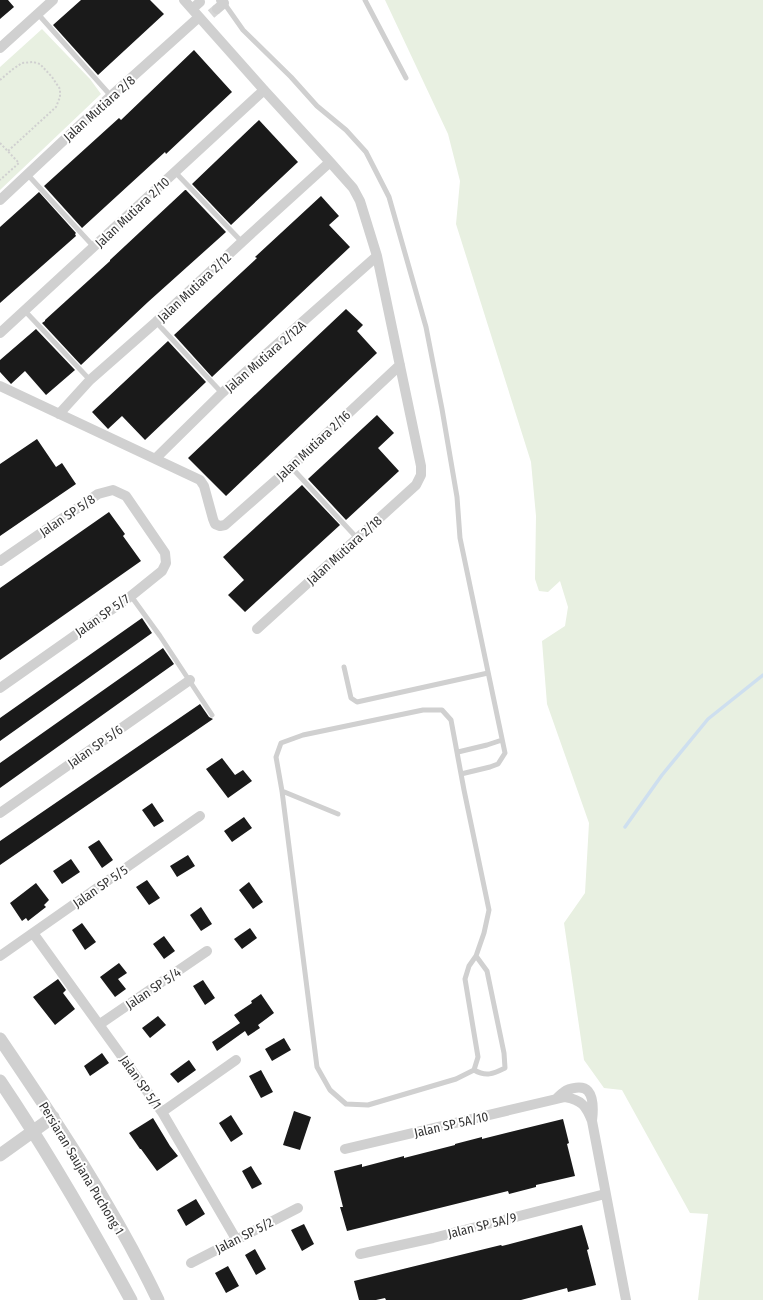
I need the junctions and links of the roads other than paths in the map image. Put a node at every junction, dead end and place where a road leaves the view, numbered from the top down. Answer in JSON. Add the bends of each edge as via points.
{"nodes":[{"id":1,"x":53,"y":0,"type":"edge"},
{"id":2,"x":366,"y":0,"type":"edge"},
{"id":3,"x":191,"y":3,"type":"edge"},
{"id":4,"x":212,"y":10,"type":"edge"},
{"id":5,"x":38,"y":14,"type":"junction"},
{"id":6,"x":0,"y":48,"type":"edge"},
{"id":7,"x":406,"y":78,"type":"dead end"},
{"id":8,"x":264,"y":90,"type":"junction"},
{"id":9,"x":111,"y":96,"type":"junction"},
{"id":10,"x":330,"y":162,"type":"junction"},
{"id":11,"x":175,"y":172,"type":"junction"},
{"id":12,"x":28,"y":174,"type":"junction"},
{"id":13,"x":0,"y":200,"type":"edge"},
{"id":14,"x":242,"y":242,"type":"junction"},
{"id":15,"x":94,"y":247,"type":"junction"},
{"id":16,"x":377,"y":256,"type":"junction"},
{"id":17,"x":24,"y":310,"type":"junction"},
{"id":18,"x":156,"y":322,"type":"junction"},
{"id":19,"x":0,"y":333,"type":"edge"},
{"id":20,"x":400,"y":364,"type":"junction"},
{"id":21,"x":90,"y":380,"type":"junction"},
{"id":22,"x":0,"y":386,"type":"edge"},
{"id":23,"x":222,"y":393,"type":"junction"},
{"id":24,"x":59,"y":414,"type":"junction"},
{"id":25,"x":156,"y":458,"type":"junction"},
{"id":26,"x":291,"y":467,"type":"junction"},
{"id":27,"x":147,"y":527,"type":"joint"},
{"id":28,"x":357,"y":538,"type":"junction"},
{"id":29,"x":0,"y":561,"type":"edge"},
{"id":30,"x":131,"y":596,"type":"junction"},
{"id":31,"x":257,"y":629,"type":"dead end"},
{"id":32,"x":344,"y":667,"type":"dead end"},
{"id":33,"x":488,"y":673,"type":"junction"},
{"id":34,"x":190,"y":680,"type":"junction"},
{"id":35,"x":0,"y":688,"type":"edge"},
{"id":36,"x":212,"y":714,"type":"dead end"},
{"id":37,"x":502,"y":740,"type":"junction"},
{"id":38,"x":458,"y":752,"type":"junction"},
{"id":39,"x":461,"y":774,"type":"junction"},
{"id":40,"x":282,"y":791,"type":"junction"},
{"id":41,"x":0,"y":813,"type":"edge"},
{"id":42,"x":338,"y":814,"type":"dead end"},
{"id":43,"x":200,"y":816,"type":"dead end"},
{"id":44,"x":33,"y":933,"type":"junction"},
{"id":45,"x":207,"y":951,"type":"dead end"},
{"id":46,"x":0,"y":956,"type":"edge"},
{"id":47,"x":476,"y":956,"type":"junction"},
{"id":48,"x":100,"y":1024,"type":"junction"},
{"id":49,"x":0,"y":1039,"type":"edge"},
{"id":50,"x":236,"y":1060,"type":"dead end"},
{"id":51,"x":474,"y":1070,"type":"junction"},
{"id":52,"x":0,"y":1081,"type":"edge"},
{"id":53,"x":162,"y":1112,"type":"junction"},
{"id":54,"x":53,"y":1117,"type":"junction"},
{"id":55,"x":34,"y":1132,"type":"junction"},
{"id":56,"x":345,"y":1149,"type":"dead end"},
{"id":57,"x":0,"y":1155,"type":"edge"},
{"id":58,"x":605,"y":1194,"type":"junction"},
{"id":59,"x":298,"y":1208,"type":"dead end"},
{"id":60,"x":236,"y":1239,"type":"junction"},
{"id":61,"x":360,"y":1254,"type":"dead end"},
{"id":62,"x":191,"y":1263,"type":"dead end"},
{"id":63,"x":131,"y":1300,"type":"edge"},
{"id":64,"x":158,"y":1300,"type":"edge"},
{"id":65,"x":626,"y":1300,"type":"edge"}],
"edges":[{"from":1,"to":5,"type":"street"},
{"from":2,"to":7,"type":"lane"},
{"from":3,"to":4,"type":"street"},
{"from":4,"to":8,"type":"street"},
{"from":4,"to":9,"type":"street","name":"Jalan Mutiara 2/8"},
{"from":4,"to":33,"type":"lane","via":[[243,30],[317,106],[346,130],[366,152],[389,197],[426,327],[458,497],[460,538]]},
{"from":5,"to":6,"type":"street"},
{"from":5,"to":9,"type":"lane"},
{"from":8,"to":10,"type":"street"},
{"from":8,"to":11,"type":"street","name":"Jalan Mutiara 2/10"},
{"from":9,"to":12,"type":"street","name":"Jalan Mutiara 2/8"},
{"from":10,"to":14,"type":"street","name":"Jalan Mutiara 2/12"},
{"from":10,"to":16,"type":"street","via":[[353,188],[360,201]]},
{"from":11,"to":14,"type":"lane"},
{"from":11,"to":15,"type":"street","name":"Jalan Mutiara 2/10"},
{"from":12,"to":13,"type":"street","name":"Jalan Mutiara 2/8"},
{"from":12,"to":15,"type":"lane"},
{"from":14,"to":18,"type":"street","name":"Jalan Mutiara 2/12"},
{"from":15,"to":17,"type":"street","name":"Jalan Mutiara 2/10"},
{"from":16,"to":20,"type":"street"},
{"from":16,"to":23,"type":"street","name":"Jalan Mutiara 2/12A"},
{"from":17,"to":19,"type":"street","name":"Jalan Mutiara 2/10"},
{"from":17,"to":21,"type":"lane"},
{"from":18,"to":21,"type":"street","name":"Jalan Mutiara 2/12"},
{"from":18,"to":23,"type":"lane"},
{"from":20,"to":26,"type":"street","name":"Jalan Mutiara 2/16"},
{"from":20,"to":28,"type":"street","name":"Jalan Mutiara 2/18","via":[[421,475],[416,485]]},
{"from":21,"to":24,"type":"street","name":"Jalan Mutiara 2/12"},
{"from":22,"to":24,"type":"street"},
{"from":23,"to":25,"type":"street","name":"Jalan Mutiara 2/12A"},
{"from":24,"to":25,"type":"street"},
{"from":25,"to":26,"type":"street","name":"Jalan Mutiara 2/16","via":[[200,480],[204,486],[212,519],[220,526],[225,525]]},
{"from":26,"to":28,"type":"lane"},
{"from":27,"to":29,"type":"street","name":"Jalan SP 5/8","via":[[126,496],[113,490],[98,494]]},
{"from":27,"to":30,"type":"street","name":"Jalan SP 5/7","via":[[165,553],[166,563],[162,571]]},
{"from":28,"to":31,"type":"street","name":"Jalan Mutiara 2/18"},
{"from":30,"to":34,"type":"lane"},
{"from":30,"to":35,"type":"street","name":"Jalan SP 5/7"},
{"from":32,"to":33,"type":"lane","via":[[351,698],[357,702]]},
{"from":33,"to":37,"type":"lane"},
{"from":34,"to":36,"type":"lane"},
{"from":34,"to":41,"type":"street","name":"Jalan SP 5/6"},
{"from":37,"to":38,"type":"lane"},
{"from":37,"to":39,"type":"lane","via":[[505,753],[498,764]]},
{"from":38,"to":39,"type":"lane"},
{"from":38,"to":40,"type":"lane","via":[[451,720],[442,710],[423,710],[303,735],[281,743],[276,757]]},
{"from":39,"to":47,"type":"lane","via":[[489,910]]},
{"from":40,"to":42,"type":"lane"},
{"from":40,"to":51,"type":"lane","via":[[317,1067],[330,1090],[346,1104],[368,1105]]},
{"from":43,"to":44,"type":"street","name":"Jalan SP 5/5"},
{"from":44,"to":46,"type":"street","name":"Jalan SP 5/5"},
{"from":44,"to":48,"type":"street","name":"Jalan SP 5/1"},
{"from":45,"to":48,"type":"street","name":"Jalan SP 5/4"},
{"from":47,"to":51,"type":"lane","via":[[464,979],[478,1057]]},
{"from":47,"to":51,"type":"lane","via":[[487,971],[505,1068],[494,1073],[482,1074]]},
{"from":48,"to":53,"type":"street","name":"Jalan SP 5/1"},
{"from":49,"to":54,"type":"street","name":"Persiaran Saujana Puchong 1"},
{"from":50,"to":53,"type":"street"},
{"from":52,"to":55,"type":"street","name":"Persiaran Saujana Puchong 1"},
{"from":53,"to":60,"type":"street","name":"Jalan SP 5/1"},
{"from":54,"to":55,"type":"street"},
{"from":54,"to":64,"type":"street","name":"Persiaran Saujana Puchong 1","via":[[99,1191]]},
{"from":55,"to":57,"type":"street"},
{"from":55,"to":63,"type":"street","name":"Persiaran Saujana Puchong 1","via":[[86,1218]]},
{"from":56,"to":58,"type":"street","name":"Jalan SP 5A/10","via":[[557,1098],[565,1091],[576,1088],[585,1089],[592,1102],[592,1122]]},
{"from":58,"to":61,"type":"street","name":"Jalan SP 5A/9"},
{"from":58,"to":65,"type":"street"},
{"from":59,"to":60,"type":"street","name":"Jalan SP 5/2"},
{"from":60,"to":62,"type":"street","name":"Jalan SP 5/2"}]}
